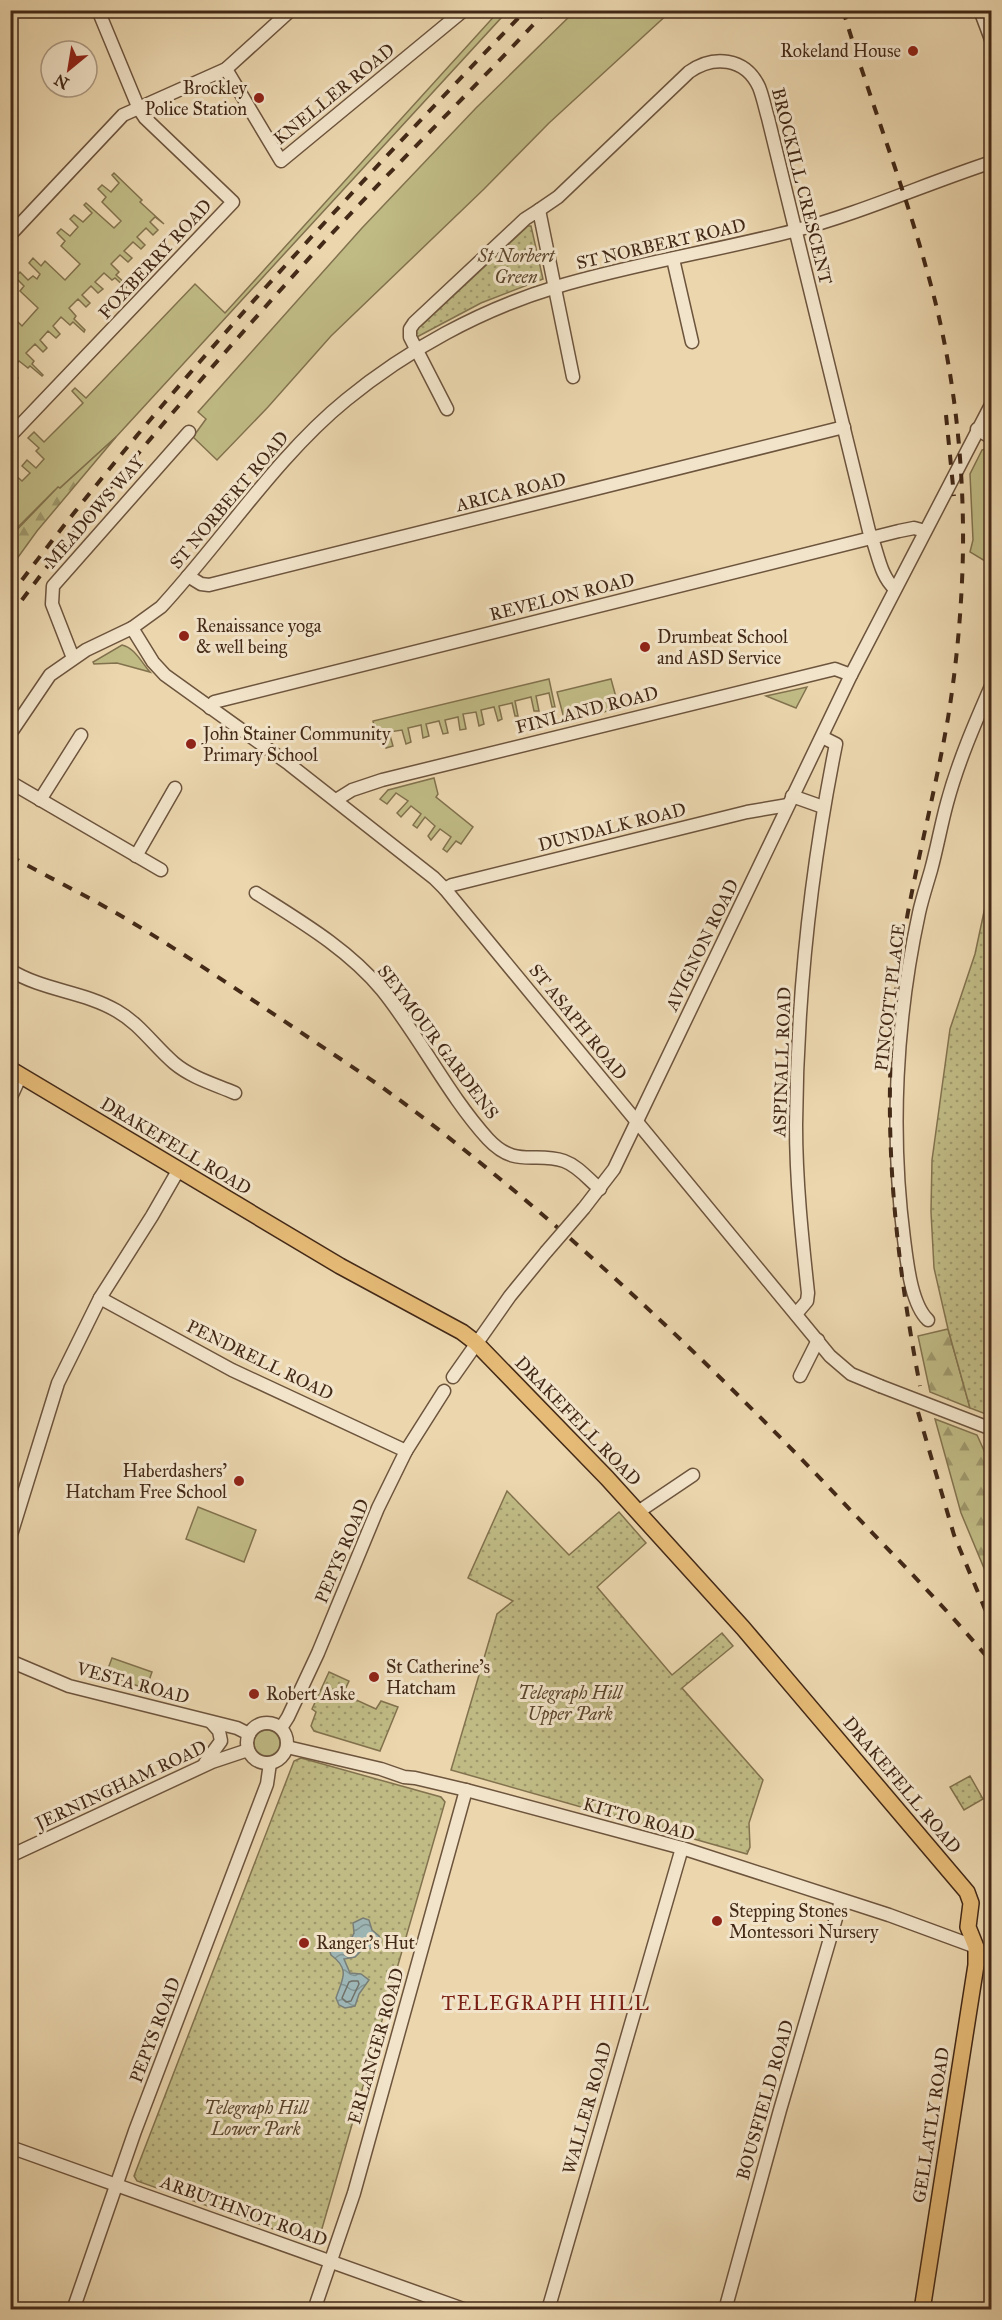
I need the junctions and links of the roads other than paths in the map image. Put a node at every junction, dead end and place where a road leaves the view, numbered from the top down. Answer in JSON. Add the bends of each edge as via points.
{"nodes":[{"id":1,"x":98,"y":10,"type":"edge"},
{"id":2,"x":291,"y":10,"type":"edge"},
{"id":3,"x":464,"y":10,"type":"edge"},
{"id":4,"x":980,"y":10,"type":"edge"},
{"id":5,"x":992,"y":42,"type":"edge"},
{"id":6,"x":226,"y":69,"type":"junction"},
{"id":7,"x":139,"y":109,"type":"junction"},
{"id":8,"x":992,"y":162,"type":"edge"},
{"id":9,"x":539,"y":210,"type":"junction"},
{"id":10,"x":796,"y":230,"type":"junction"},
{"id":11,"x":10,"y":235,"type":"edge"},
{"id":12,"x":673,"y":259,"type":"junction"},
{"id":13,"x":555,"y":287,"type":"junction"},
{"id":14,"x":692,"y":342,"type":"dead end"},
{"id":15,"x":417,"y":350,"type":"junction"},
{"id":16,"x":573,"y":377,"type":"dead end"},
{"id":17,"x":992,"y":403,"type":"edge"},
{"id":18,"x":447,"y":409,"type":"dead end"},
{"id":19,"x":844,"y":428,"type":"junction"},
{"id":20,"x":977,"y":429,"type":"junction"},
{"id":21,"x":189,"y":432,"type":"dead end"},
{"id":22,"x":10,"y":436,"type":"edge"},
{"id":23,"x":992,"y":438,"type":"edge"},
{"id":24,"x":925,"y":531,"type":"junction"},
{"id":25,"x":872,"y":538,"type":"junction"},
{"id":26,"x":188,"y":576,"type":"junction"},
{"id":27,"x":895,"y":589,"type":"junction"},
{"id":28,"x":132,"y":628,"type":"junction"},
{"id":29,"x":73,"y":658,"type":"junction"},
{"id":30,"x":851,"y":675,"type":"junction"},
{"id":31,"x":992,"y":684,"type":"edge"},
{"id":32,"x":210,"y":708,"type":"junction"},
{"id":33,"x":10,"y":734,"type":"edge"},
{"id":34,"x":81,"y":735,"type":"dead end"},
{"id":35,"x":822,"y":737,"type":"junction"},
{"id":36,"x":10,"y":782,"type":"edge"},
{"id":37,"x":175,"y":788,"type":"dead end"},
{"id":38,"x":40,"y":800,"type":"junction"},
{"id":39,"x":790,"y":800,"type":"junction"},
{"id":40,"x":336,"y":801,"type":"junction"},
{"id":41,"x":823,"y":807,"type":"junction"},
{"id":42,"x":136,"y":856,"type":"junction"},
{"id":43,"x":160,"y":870,"type":"dead end"},
{"id":44,"x":445,"y":889,"type":"junction"},
{"id":45,"x":256,"y":893,"type":"dead end"},
{"id":46,"x":10,"y":970,"type":"edge"},
{"id":47,"x":16,"y":1072,"type":"edge"},
{"id":48,"x":236,"y":1093,"type":"dead end"},
{"id":49,"x":10,"y":1099,"type":"edge"},
{"id":50,"x":637,"y":1120,"type":"junction"},
{"id":51,"x":179,"y":1169,"type":"junction"},
{"id":52,"x":600,"y":1189,"type":"junction"},
{"id":53,"x":100,"y":1298,"type":"junction"},
{"id":54,"x":796,"y":1314,"type":"junction"},
{"id":55,"x":928,"y":1320,"type":"dead end"},
{"id":56,"x":818,"y":1340,"type":"junction"},
{"id":57,"x":475,"y":1342,"type":"junction"},
{"id":58,"x":800,"y":1376,"type":"dead end"},
{"id":59,"x":453,"y":1377,"type":"dead end"},
{"id":60,"x":444,"y":1391,"type":"dead end"},
{"id":61,"x":990,"y":1428,"type":"edge"},
{"id":62,"x":406,"y":1451,"type":"junction"},
{"id":63,"x":693,"y":1475,"type":"dead end"},
{"id":64,"x":638,"y":1512,"type":"junction"},
{"id":65,"x":10,"y":1538,"type":"edge"},
{"id":66,"x":10,"y":1661,"type":"edge"},
{"id":67,"x":211,"y":1722,"type":"junction"},
{"id":68,"x":281,"y":1728,"type":"junction"},
{"id":69,"x":249,"y":1734,"type":"junction"},
{"id":70,"x":287,"y":1747,"type":"junction"},
{"id":71,"x":248,"y":1750,"type":"junction"},
{"id":72,"x":270,"y":1763,"type":"junction"},
{"id":73,"x":203,"y":1766,"type":"junction"},
{"id":74,"x":466,"y":1791,"type":"junction"},
{"id":75,"x":682,"y":1848,"type":"junction"},
{"id":76,"x":10,"y":1856,"type":"edge"},
{"id":77,"x":841,"y":1901,"type":"junction"},
{"id":78,"x":976,"y":1947,"type":"junction"},
{"id":79,"x":10,"y":2147,"type":"edge"},
{"id":80,"x":116,"y":2184,"type":"junction"},
{"id":81,"x":331,"y":2261,"type":"junction"},
{"id":82,"x":73,"y":2310,"type":"edge"},
{"id":83,"x":314,"y":2310,"type":"edge"},
{"id":84,"x":466,"y":2310,"type":"edge"},
{"id":85,"x":548,"y":2310,"type":"edge"},
{"id":86,"x":725,"y":2310,"type":"edge"},
{"id":87,"x":922,"y":2310,"type":"edge"}],
"edges":[{"from":1,"to":7,"type":"street","name":"FOXBERRY ROAD"},
{"from":2,"to":6,"type":"street"},
{"from":3,"to":6,"type":"street","name":"KNELLER ROAD","via":[[281,161]]},
{"from":4,"to":5,"type":"street"},
{"from":6,"to":7,"type":"street"},
{"from":7,"to":11,"type":"street","via":[[123,115]]},
{"from":7,"to":22,"type":"street","name":"FOXBERRY ROAD","via":[[233,202]]},
{"from":8,"to":10,"type":"street","name":"ST NORBERT ROAD"},
{"from":9,"to":10,"type":"street","name":"BROCKILL CRESCENT","via":[[689,72],[699,65],[722,60],[743,68],[759,88]]},
{"from":9,"to":13,"type":"street"},
{"from":9,"to":15,"type":"street","via":[[414,323],[410,337]]},
{"from":10,"to":12,"type":"street","name":"ST NORBERT ROAD"},
{"from":10,"to":19,"type":"street","name":"BROCKILL CRESCENT"},
{"from":12,"to":13,"type":"street","name":"ST NORBERT ROAD"},
{"from":12,"to":14,"type":"street"},
{"from":13,"to":15,"type":"street","name":"ST NORBERT ROAD","via":[[484,315]]},
{"from":13,"to":16,"type":"street"},
{"from":15,"to":18,"type":"street"},
{"from":15,"to":26,"type":"street","name":"ST NORBERT ROAD","via":[[362,388],[317,426]]},
{"from":17,"to":20,"type":"street","name":"AVIGNON ROAD"},
{"from":19,"to":25,"type":"street","name":"BROCKILL CRESCENT"},
{"from":19,"to":26,"type":"street","name":"ARICA ROAD","via":[[209,585]]},
{"from":20,"to":23,"type":"street"},
{"from":20,"to":24,"type":"street","name":"AVIGNON ROAD"},
{"from":21,"to":29,"type":"street","name":"MEADOWS WAY","via":[[53,586],[52,604]]},
{"from":24,"to":25,"type":"street","name":"REVELON ROAD","via":[[914,528]]},
{"from":24,"to":27,"type":"street","name":"AVIGNON ROAD"},
{"from":25,"to":27,"type":"street","via":[[885,581]]},
{"from":25,"to":32,"type":"street","name":"REVELON ROAD","via":[[214,702]]},
{"from":26,"to":28,"type":"street","name":"ST NORBERT ROAD","via":[[161,607]]},
{"from":27,"to":30,"type":"street","name":"AVIGNON ROAD"},
{"from":28,"to":29,"type":"street","name":"ST NORBERT ROAD"},
{"from":28,"to":32,"type":"street","name":"ST ASAPH ROAD","via":[[165,675]]},
{"from":29,"to":33,"type":"street","name":"ST NORBERT ROAD","via":[[50,675]]},
{"from":30,"to":35,"type":"street","name":"AVIGNON ROAD"},
{"from":30,"to":40,"type":"street","name":"FINLAND ROAD","via":[[835,669],[657,711],[382,780],[352,790]]},
{"from":31,"to":55,"type":"street","name":"PINCOTT PLACE","via":[[947,802],[919,912],[900,1041],[898,1159],[902,1222],[919,1310]]},
{"from":32,"to":40,"type":"street","name":"ST ASAPH ROAD"},
{"from":34,"to":38,"type":"street"},
{"from":35,"to":39,"type":"street","name":"AVIGNON ROAD"},
{"from":35,"to":41,"type":"street","name":"ASPINALL ROAD","via":[[836,744]]},
{"from":36,"to":38,"type":"street"},
{"from":37,"to":42,"type":"street"},
{"from":38,"to":42,"type":"street"},
{"from":39,"to":41,"type":"street"},
{"from":39,"to":44,"type":"street","name":"DUNDALK ROAD"},
{"from":39,"to":50,"type":"street","name":"AVIGNON ROAD"},
{"from":40,"to":44,"type":"street","name":"ST ASAPH ROAD"},
{"from":41,"to":54,"type":"street","name":"ASPINALL ROAD","via":[[798,1055],[798,1160],[808,1293],[807,1301]]},
{"from":42,"to":43,"type":"street"},
{"from":44,"to":50,"type":"street","name":"ST ASAPH ROAD"},
{"from":45,"to":52,"type":"street","name":"SEYMOUR GARDENS","via":[[333,945],[365,972],[424,1047],[488,1139],[522,1159],[564,1161]]},
{"from":46,"to":48,"type":"street","via":[[117,1011],[184,1070]]},
{"from":47,"to":49,"type":"street"},
{"from":47,"to":51,"type":"main road","name":"DRAKEFELL ROAD"},
{"from":50,"to":52,"type":"street","name":"AVIGNON ROAD"},
{"from":50,"to":54,"type":"street","name":"ST ASAPH ROAD"},
{"from":51,"to":53,"type":"street"},
{"from":51,"to":57,"type":"main road","name":"DRAKEFELL ROAD"},
{"from":52,"to":57,"type":"street","name":"AVIGNON ROAD","bridge":true},
{"from":53,"to":62,"type":"street","name":"PENDRELL ROAD","via":[[232,1370]]},
{"from":53,"to":65,"type":"street","via":[[58,1383]]},
{"from":54,"to":56,"type":"street","name":"ST ASAPH ROAD"},
{"from":56,"to":58,"type":"street"},
{"from":56,"to":61,"type":"street","name":"ST ASAPH ROAD","bridge":true,"via":[[843,1369]]},
{"from":57,"to":59,"type":"street"},
{"from":57,"to":64,"type":"main road","name":"DRAKEFELL ROAD"},
{"from":60,"to":62,"type":"street","name":"PEPYS ROAD"},
{"from":62,"to":68,"type":"street","name":"PEPYS ROAD"},
{"from":63,"to":64,"type":"street"},
{"from":64,"to":78,"type":"main road","name":"DRAKEFELL ROAD","via":[[743,1628],[967,1892],[971,1903],[969,1931]]},
{"from":66,"to":67,"type":"street","name":"VESTA ROAD","via":[[69,1686]]},
{"from":67,"to":69,"type":"street","name":"VESTA ROAD"},
{"from":67,"to":73,"type":"street","via":[[221,1741]]},
{"from":68,"to":69,"type":"street","via":[[266,1722]]},
{"from":68,"to":70,"type":"street"},
{"from":69,"to":71,"type":"street"},
{"from":70,"to":72,"type":"street","via":[[280,1758]]},
{"from":70,"to":74,"type":"street","name":"KITTO ROAD"},
{"from":71,"to":72,"type":"street","via":[[262,1762]]},
{"from":71,"to":73,"type":"street","name":"JERNINGHAM ROAD"},
{"from":72,"to":80,"type":"street","name":"PEPYS ROAD","via":[[267,1784]]},
{"from":73,"to":76,"type":"street","name":"JERNINGHAM ROAD"},
{"from":74,"to":75,"type":"street","name":"KITTO ROAD"},
{"from":74,"to":81,"type":"street","name":"ERLANGER ROAD","via":[[354,2193]]},
{"from":75,"to":77,"type":"street","name":"KITTO ROAD"},
{"from":75,"to":85,"type":"street","name":"WALLER ROAD"},
{"from":77,"to":78,"type":"street","name":"KITTO ROAD"},
{"from":77,"to":86,"type":"street","name":"BOUSFIELD ROAD"},
{"from":78,"to":87,"type":"main road","name":"GELLATLY ROAD"},
{"from":79,"to":80,"type":"street","name":"ARBUTHNOT ROAD"},
{"from":80,"to":81,"type":"street","name":"ARBUTHNOT ROAD"},
{"from":80,"to":82,"type":"street","name":"PEPYS ROAD"},
{"from":81,"to":83,"type":"street","name":"ERLANGER ROAD"},
{"from":81,"to":84,"type":"street","name":"ARBUTHNOT ROAD"}]}
